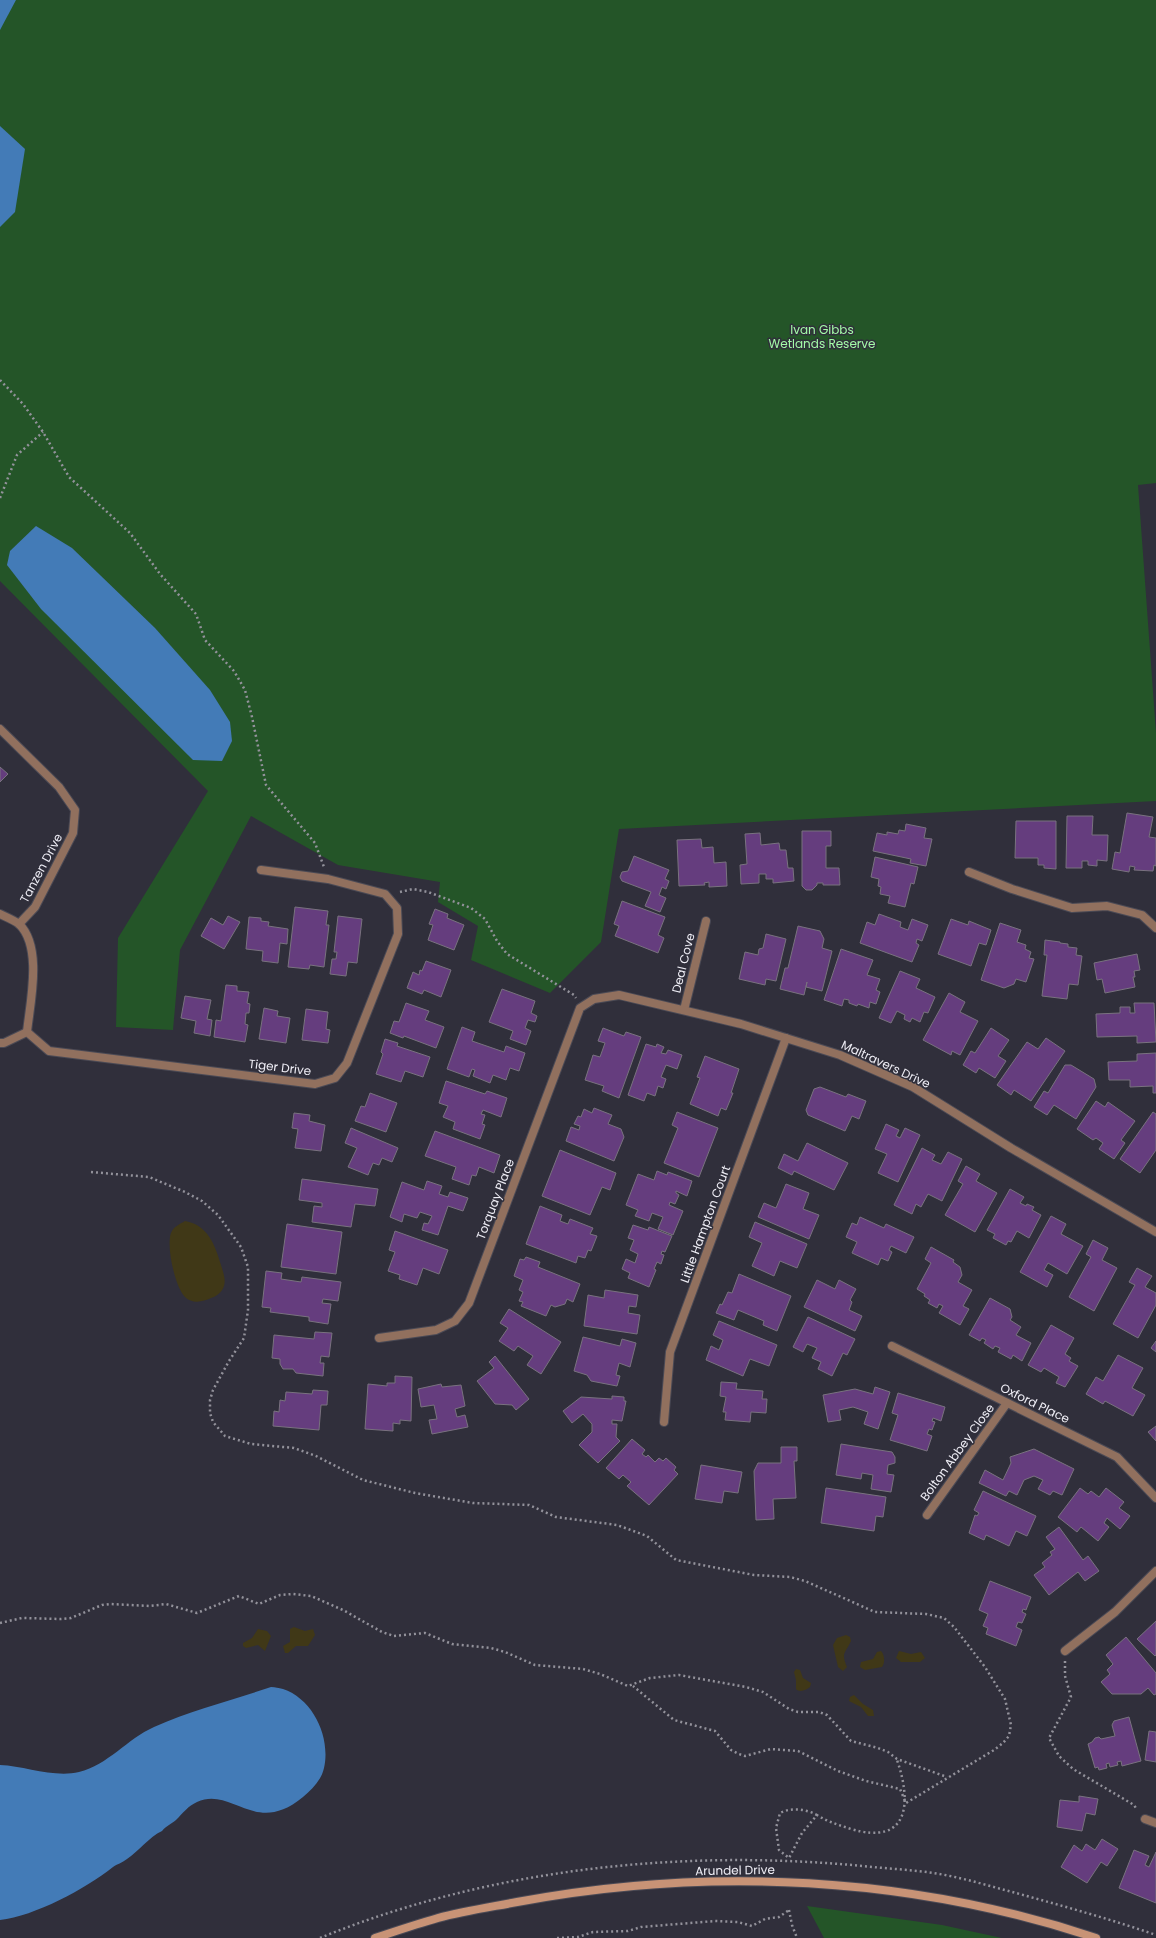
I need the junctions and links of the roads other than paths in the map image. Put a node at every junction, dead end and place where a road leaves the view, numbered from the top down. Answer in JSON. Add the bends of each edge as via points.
{"nodes":[{"id":1,"x":0,"y":729,"type":"edge"},
{"id":2,"x":261,"y":870,"type":"dead end"},
{"id":3,"x":969,"y":872,"type":"dead end"},
{"id":4,"x":0,"y":914,"type":"edge"},
{"id":5,"x":706,"y":921,"type":"dead end"},
{"id":6,"x":19,"y":924,"type":"junction"},
{"id":7,"x":1156,"y":928,"type":"edge"},
{"id":8,"x":580,"y":1008,"type":"joint"},
{"id":9,"x":684,"y":1010,"type":"junction"},
{"id":10,"x":27,"y":1032,"type":"junction"},
{"id":11,"x":786,"y":1038,"type":"junction"},
{"id":12,"x":0,"y":1043,"type":"edge"},
{"id":13,"x":1156,"y":1232,"type":"edge"},
{"id":14,"x":379,"y":1338,"type":"dead end"},
{"id":15,"x":892,"y":1346,"type":"dead end"},
{"id":16,"x":1007,"y":1403,"type":"junction"},
{"id":17,"x":664,"y":1422,"type":"dead end"},
{"id":18,"x":1156,"y":1498,"type":"edge"},
{"id":19,"x":926,"y":1515,"type":"dead end"},
{"id":20,"x":1156,"y":1571,"type":"edge"},
{"id":21,"x":1066,"y":1651,"type":"road end"},
{"id":22,"x":1145,"y":1819,"type":"road end"},
{"id":23,"x":1156,"y":1823,"type":"edge"},
{"id":24,"x":374,"y":1938,"type":"edge"},
{"id":25,"x":1096,"y":1938,"type":"edge"}],
"edges":[{"from":1,"to":6,"type":"street","name":"Tanzen Drive","via":[[59,787],[75,810],[74,833],[35,907]]},
{"from":2,"to":10,"type":"street","name":"Tiger Drive","via":[[328,879],[385,894],[397,908],[398,934],[347,1063],[335,1078],[315,1084],[49,1051]]},
{"from":3,"to":7,"type":"street","via":[[1072,908],[1107,906],[1142,915]]},
{"from":4,"to":6,"type":"street"},
{"from":5,"to":9,"type":"street","name":"Deal Cove"},
{"from":6,"to":10,"type":"street","via":[[29,941],[35,965]]},
{"from":8,"to":9,"type":"street","name":"Maltravers Drive","via":[[594,999],[620,995]]},
{"from":8,"to":14,"type":"street","name":"Torquay Place","via":[[469,1303],[455,1321],[436,1330]]},
{"from":9,"to":11,"type":"street","name":"Maltravers Drive"},
{"from":10,"to":12,"type":"street"},
{"from":11,"to":13,"type":"street","name":"Maltravers Drive","via":[[840,1055],[913,1087],[1011,1148]]},
{"from":11,"to":17,"type":"street","name":"Little Hampton Court","via":[[670,1352]]},
{"from":15,"to":16,"type":"street","name":"Oxford Place"},
{"from":16,"to":18,"type":"street","name":"Oxford Place","via":[[1117,1457]]},
{"from":16,"to":19,"type":"street","name":"Bolton Abbey Close"},
{"from":20,"to":21,"type":"street","via":[[1115,1612]]},
{"from":22,"to":23,"type":"street"},
{"from":24,"to":25,"type":"main road","name":"Arundel Drive","via":[[439,1918],[567,1892],[650,1884],[724,1881],[797,1882],[877,1889],[967,1904]]}]}
